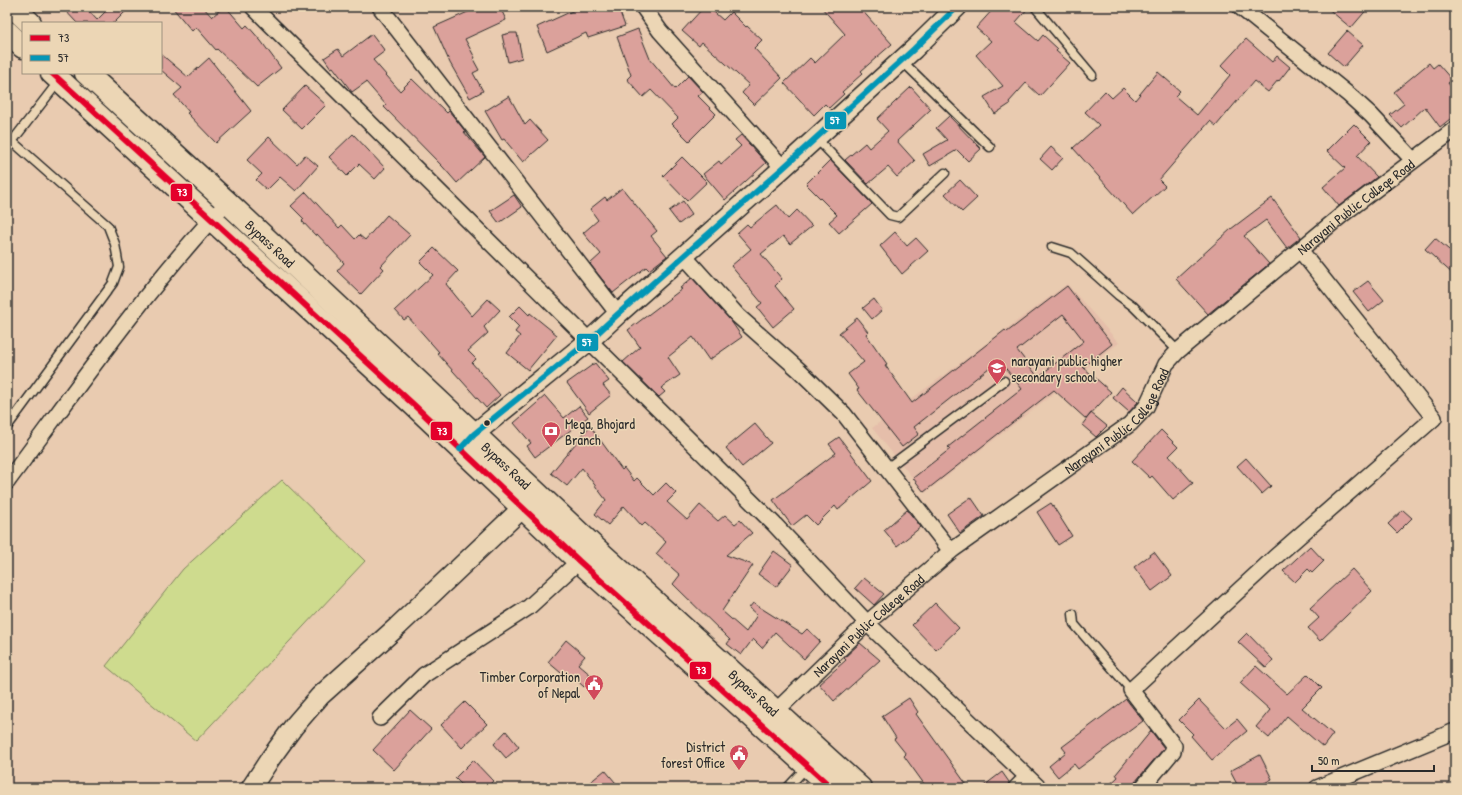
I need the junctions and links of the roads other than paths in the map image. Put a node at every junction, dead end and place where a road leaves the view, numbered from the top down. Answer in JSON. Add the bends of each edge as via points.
{"nodes":[{"id":1,"x":12,"y":7,"type":"edge"},
{"id":2,"x":253,"y":7,"type":"edge"},
{"id":3,"x":380,"y":7,"type":"edge"},
{"id":4,"x":643,"y":7,"type":"edge"},
{"id":5,"x":957,"y":7,"type":"edge"},
{"id":6,"x":1035,"y":7,"type":"edge"},
{"id":7,"x":1240,"y":7,"type":"edge"},
{"id":8,"x":29,"y":22,"type":"edge"},
{"id":9,"x":7,"y":32,"type":"edge"},
{"id":10,"x":22,"y":46,"type":"edge"},
{"id":11,"x":901,"y":60,"type":"junction"},
{"id":12,"x":87,"y":74,"type":"edge"},
{"id":13,"x":1092,"y":75,"type":"dead end"},
{"id":14,"x":56,"y":77,"type":"edge"},
{"id":15,"x":1455,"y":129,"type":"edge"},
{"id":16,"x":815,"y":138,"type":"junction"},
{"id":17,"x":9,"y":143,"type":"edge"},
{"id":18,"x":990,"y":147,"type":"dead end"},
{"id":19,"x":1413,"y":160,"type":"junction"},
{"id":20,"x":784,"y":168,"type":"junction"},
{"id":21,"x":945,"y":173,"type":"dead end"},
{"id":22,"x":227,"y":202,"type":"junction"},
{"id":23,"x":211,"y":220,"type":"junction"},
{"id":24,"x":1052,"y":247,"type":"dead end"},
{"id":25,"x":1300,"y":250,"type":"junction"},
{"id":26,"x":684,"y":256,"type":"junction"},
{"id":27,"x":618,"y":314,"type":"junction"},
{"id":28,"x":590,"y":340,"type":"junction"},
{"id":29,"x":1178,"y":351,"type":"junction"},
{"id":30,"x":1004,"y":381,"type":"dead end"},
{"id":31,"x":7,"y":427,"type":"edge"},
{"id":32,"x":467,"y":441,"type":"junction"},
{"id":33,"x":887,"y":468,"type":"junction"},
{"id":34,"x":7,"y":482,"type":"edge"},
{"id":35,"x":530,"y":500,"type":"junction"},
{"id":36,"x":951,"y":551,"type":"junction"},
{"id":37,"x":579,"y":561,"type":"junction"},
{"id":38,"x":1073,"y":614,"type":"dead end"},
{"id":39,"x":867,"y":623,"type":"junction"},
{"id":40,"x":1131,"y":690,"type":"junction"},
{"id":41,"x":776,"y":711,"type":"junction"},
{"id":42,"x":380,"y":718,"type":"dead end"},
{"id":43,"x":1455,"y":731,"type":"edge"},
{"id":44,"x":808,"y":766,"type":"junction"},
{"id":45,"x":1027,"y":777,"type":"junction"},
{"id":46,"x":252,"y":788,"type":"edge"},
{"id":47,"x":787,"y":788,"type":"edge"},
{"id":48,"x":832,"y":788,"type":"edge"},
{"id":49,"x":860,"y":788,"type":"edge"},
{"id":50,"x":1016,"y":788,"type":"edge"},
{"id":51,"x":1039,"y":788,"type":"edge"},
{"id":52,"x":1142,"y":788,"type":"edge"},
{"id":53,"x":1317,"y":788,"type":"edge"}],
"edges":[{"from":1,"to":8,"type":"highway"},
{"from":2,"to":28,"type":"street"},
{"from":3,"to":27,"type":"street"},
{"from":4,"to":20,"type":"street","via":[[660,31]]},
{"from":5,"to":11,"type":"street"},
{"from":6,"to":13,"type":"lane"},
{"from":7,"to":19,"type":"street","via":[[1349,95]]},
{"from":9,"to":10,"type":"highway"},
{"from":11,"to":16,"type":"street"},
{"from":11,"to":18,"type":"lane"},
{"from":12,"to":22,"type":"highway","name":"Bypass Road"},
{"from":14,"to":17,"type":"lane"},
{"from":14,"to":23,"type":"highway","name":"Bypass Road"},
{"from":15,"to":19,"type":"street","name":"Narayani Public College Road"},
{"from":16,"to":20,"type":"street"},
{"from":16,"to":21,"type":"lane","via":[[890,215],[898,217]]},
{"from":17,"to":31,"type":"lane","via":[[108,226],[115,244],[119,267],[113,284]]},
{"from":19,"to":25,"type":"street","name":"Narayani Public College Road"},
{"from":20,"to":26,"type":"street"},
{"from":22,"to":23,"type":"street"},
{"from":22,"to":32,"type":"highway","name":"Bypass Road"},
{"from":23,"to":32,"type":"highway","name":"Bypass Road"},
{"from":23,"to":34,"type":"street","via":[[143,300]]},
{"from":24,"to":29,"type":"lane","via":[[1072,253],[1133,306]]},
{"from":25,"to":29,"type":"street","name":"Narayani Public College Road"},
{"from":25,"to":40,"type":"street","via":[[1434,418],[1274,558]]},
{"from":26,"to":27,"type":"street"},
{"from":26,"to":33,"type":"street","via":[[738,316],[844,414]]},
{"from":27,"to":28,"type":"street"},
{"from":28,"to":32,"type":"street"},
{"from":28,"to":39,"type":"street","via":[[775,525]]},
{"from":29,"to":36,"type":"street","name":"Narayani Public College Road","via":[[1166,364],[1146,407],[1130,424]]},
{"from":30,"to":33,"type":"lane"},
{"from":32,"to":35,"type":"highway","name":"Bypass Road"},
{"from":33,"to":36,"type":"street"},
{"from":35,"to":37,"type":"highway","name":"Bypass Road"},
{"from":35,"to":41,"type":"highway","name":"Bypass Road","via":[[593,546]]},
{"from":35,"to":46,"type":"street","via":[[397,627],[320,696],[294,726]]},
{"from":36,"to":39,"type":"street","name":"Narayani Public College Road"},
{"from":37,"to":42,"type":"street","via":[[529,608],[424,675]]},
{"from":37,"to":44,"type":"highway","name":"Bypass Road"},
{"from":38,"to":40,"type":"lane","via":[[1074,624]]},
{"from":39,"to":41,"type":"street","name":"Narayani Public College Road"},
{"from":39,"to":45,"type":"street"},
{"from":40,"to":52,"type":"street","via":[[1174,746]]},
{"from":41,"to":49,"type":"highway","name":"Bypass Road"},
{"from":43,"to":53,"type":"street"},
{"from":44,"to":47,"type":"lane"},
{"from":44,"to":48,"type":"highway","name":"Bypass Road"},
{"from":45,"to":50,"type":"street"},
{"from":45,"to":51,"type":"street"}]}
